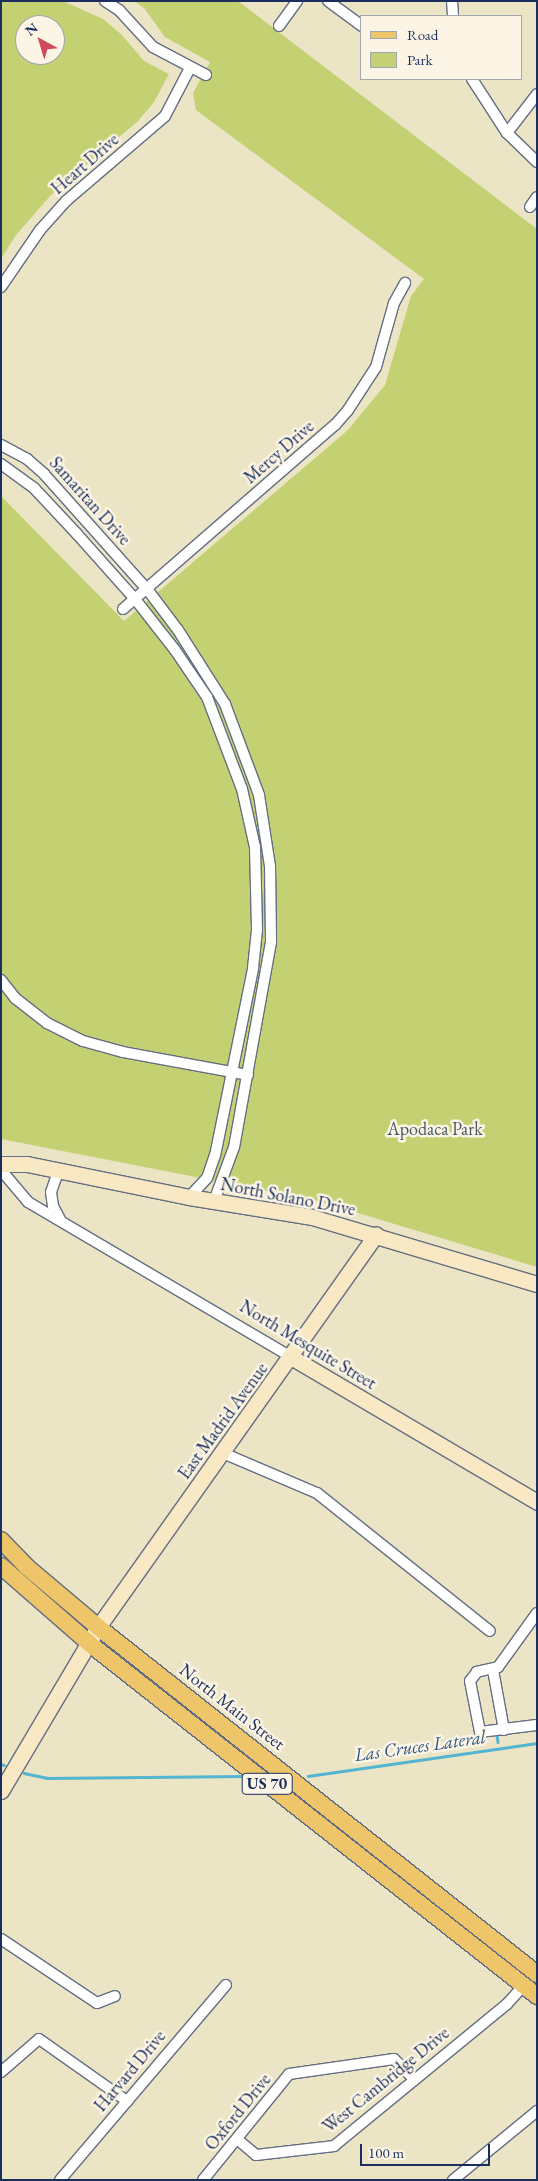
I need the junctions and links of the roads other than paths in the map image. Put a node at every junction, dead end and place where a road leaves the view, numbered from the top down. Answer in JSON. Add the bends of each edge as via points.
{"nodes":[{"id":1,"x":105,"y":1,"type":"edge"},
{"id":2,"x":297,"y":1,"type":"edge"},
{"id":3,"x":328,"y":1,"type":"edge"},
{"id":4,"x":452,"y":1,"type":"edge"},
{"id":5,"x":452,"y":15,"type":"edge"},
{"id":6,"x":360,"y":25,"type":"edge"},
{"id":7,"x":279,"y":26,"type":"dead end"},
{"id":8,"x":190,"y":68,"type":"junction"},
{"id":9,"x":206,"y":75,"type":"dead end"},
{"id":10,"x":473,"y":80,"type":"edge"},
{"id":11,"x":537,"y":94,"type":"edge"},
{"id":12,"x":507,"y":134,"type":"junction"},
{"id":13,"x":537,"y":162,"type":"edge"},
{"id":14,"x":537,"y":197,"type":"edge"},
{"id":15,"x":530,"y":207,"type":"dead end"},
{"id":16,"x":405,"y":283,"type":"dead end"},
{"id":17,"x":1,"y":287,"type":"edge"},
{"id":18,"x":1,"y":445,"type":"edge"},
{"id":19,"x":1,"y":464,"type":"edge"},
{"id":20,"x":147,"y":589,"type":"junction"},
{"id":21,"x":135,"y":599,"type":"junction"},
{"id":22,"x":123,"y":609,"type":"dead end"},
{"id":23,"x":234,"y":725,"type":"junction"},
{"id":24,"x":221,"y":730,"type":"junction"},
{"id":25,"x":256,"y":866,"type":"junction"},
{"id":26,"x":270,"y":866,"type":"junction"},
{"id":27,"x":1,"y":980,"type":"edge"},
{"id":28,"x":233,"y":1073,"type":"junction"},
{"id":29,"x":248,"y":1075,"type":"junction"},
{"id":30,"x":1,"y":1153,"type":"edge"},
{"id":31,"x":1,"y":1164,"type":"edge"},
{"id":32,"x":27,"y":1164,"type":"junction"},
{"id":33,"x":1,"y":1170,"type":"edge"},
{"id":34,"x":59,"y":1170,"type":"junction"},
{"id":35,"x":189,"y":1197,"type":"junction"},
{"id":36,"x":214,"y":1201,"type":"junction"},
{"id":37,"x":61,"y":1220,"type":"junction"},
{"id":38,"x":376,"y":1234,"type":"junction"},
{"id":39,"x":537,"y":1284,"type":"edge"},
{"id":40,"x":291,"y":1357,"type":"junction"},
{"id":41,"x":223,"y":1453,"type":"junction"},
{"id":42,"x":537,"y":1502,"type":"edge"},
{"id":43,"x":1,"y":1540,"type":"edge"},
{"id":44,"x":1,"y":1566,"type":"edge"},
{"id":45,"x":537,"y":1613,"type":"edge"},
{"id":46,"x":98,"y":1627,"type":"junction"},
{"id":47,"x":490,"y":1631,"type":"dead end"},
{"id":48,"x":90,"y":1644,"type":"junction"},
{"id":49,"x":494,"y":1670,"type":"junction"},
{"id":50,"x":221,"y":1724,"type":"junction"},
{"id":51,"x":537,"y":1725,"type":"edge"},
{"id":52,"x":504,"y":1730,"type":"junction"},
{"id":53,"x":209,"y":1738,"type":"junction"},
{"id":54,"x":1,"y":1791,"type":"edge"},
{"id":55,"x":1,"y":1939,"type":"edge"},
{"id":56,"x":536,"y":1973,"type":"edge"},
{"id":57,"x":226,"y":1985,"type":"dead end"},
{"id":58,"x":530,"y":1991,"type":"edge"},
{"id":59,"x":115,"y":1996,"type":"dead end"},
{"id":60,"x":1,"y":2072,"type":"edge"},
{"id":61,"x":413,"y":2078,"type":"junction"},
{"id":62,"x":127,"y":2100,"type":"junction"},
{"id":63,"x":537,"y":2111,"type":"edge"},
{"id":64,"x":237,"y":2139,"type":"junction"},
{"id":65,"x":60,"y":2180,"type":"edge"},
{"id":66,"x":203,"y":2180,"type":"edge"},
{"id":67,"x":453,"y":2180,"type":"edge"}],
"edges":[{"from":1,"to":8,"type":"street","via":[[119,10],[153,47]]},
{"from":2,"to":7,"type":"street"},
{"from":3,"to":6,"type":"street"},
{"from":4,"to":5,"type":"street"},
{"from":8,"to":9,"type":"street"},
{"from":8,"to":17,"type":"street","name":"Heart Drive","via":[[165,116],[66,201],[40,230]]},
{"from":10,"to":12,"type":"street"},
{"from":11,"to":12,"type":"street"},
{"from":12,"to":13,"type":"street"},
{"from":14,"to":15,"type":"street"},
{"from":16,"to":20,"type":"street","name":"Mercy Drive","via":[[394,303],[376,367],[335,426]]},
{"from":18,"to":20,"type":"street","name":"Samaritan Drive","via":[[27,459],[44,474]]},
{"from":19,"to":21,"type":"street","name":"Samaritan Drive","via":[[34,488]]},
{"from":20,"to":21,"type":"street","name":"Mercy Drive"},
{"from":20,"to":23,"type":"street","name":"Samaritan Drive","via":[[203,666]]},
{"from":21,"to":22,"type":"street","name":"Mercy Drive"},
{"from":21,"to":24,"type":"street","name":"Samaritan Drive","via":[[207,698]]},
{"from":23,"to":24,"type":"street"},
{"from":23,"to":26,"type":"street","name":"Samaritan Drive","via":[[259,795]]},
{"from":24,"to":25,"type":"street","name":"Samaritan Drive","via":[[242,790]]},
{"from":25,"to":26,"type":"street"},
{"from":25,"to":28,"type":"street","name":"Samaritan Drive","via":[[257,930]]},
{"from":26,"to":29,"type":"street","name":"Samaritan Drive","via":[[271,942]]},
{"from":27,"to":28,"type":"street","via":[[16,998],[47,1023],[83,1041]]},
{"from":28,"to":29,"type":"street"},
{"from":28,"to":35,"type":"street","name":"Samaritan Drive","via":[[210,1169],[202,1185]]},
{"from":29,"to":36,"type":"street","name":"Samaritan Drive","via":[[234,1147]]},
{"from":30,"to":32,"type":"street","name":"North Solano Drive"},
{"from":31,"to":32,"type":"street","name":"North Solano Drive"},
{"from":32,"to":34,"type":"street","name":"North Solano Drive"},
{"from":33,"to":37,"type":"street","name":"North Mesquite Street","via":[[28,1202]]},
{"from":34,"to":35,"type":"street","name":"North Solano Drive"},
{"from":34,"to":37,"type":"street","via":[[51,1192],[53,1206]]},
{"from":35,"to":36,"type":"street","name":"North Solano Drive"},
{"from":36,"to":38,"type":"street","name":"North Solano Drive","via":[[312,1217]]},
{"from":37,"to":40,"type":"street","name":"North Mesquite Street"},
{"from":38,"to":39,"type":"street","name":"North Solano Drive"},
{"from":38,"to":40,"type":"street","name":"East Madrid Avenue"},
{"from":40,"to":41,"type":"street","name":"East Madrid Avenue"},
{"from":40,"to":42,"type":"street","name":"North Mesquite Street"},
{"from":41,"to":46,"type":"street","name":"East Madrid Avenue"},
{"from":41,"to":47,"type":"street","via":[[317,1493]]},
{"from":43,"to":46,"type":"main road","name":"North Main Street","number":"US 70","via":[[27,1568]]},
{"from":44,"to":48,"type":"main road","number":"US 70"},
{"from":45,"to":49,"type":"street"},
{"from":46,"to":48,"type":"street","name":"East Madrid Avenue"},
{"from":46,"to":50,"type":"main road","name":"North Main Street","number":"US 70"},
{"from":48,"to":53,"type":"main road","number":"US 70"},
{"from":48,"to":54,"type":"street","name":"East Madrid Avenue"},
{"from":49,"to":52,"type":"street"},
{"from":49,"to":52,"type":"street","via":[[477,1672],[470,1678],[477,1729],[483,1733]]},
{"from":50,"to":53,"type":"main road"},
{"from":50,"to":56,"type":"main road","name":"North Main Street","number":"US 70"},
{"from":51,"to":52,"type":"street"},
{"from":53,"to":58,"type":"main road","number":"US 70"},
{"from":55,"to":59,"type":"street","via":[[97,2003]]},
{"from":56,"to":58,"type":"street","name":"West Cambridge Drive"},
{"from":57,"to":62,"type":"street","name":"Harvard Drive"},
{"from":58,"to":61,"type":"street","name":"West Cambridge Drive","via":[[507,2004]]},
{"from":60,"to":62,"type":"street","via":[[38,2040]]},
{"from":61,"to":64,"type":"street","name":"West Cambridge Drive","via":[[334,2146],[256,2155]]},
{"from":61,"to":64,"type":"street","name":"Oxford Drive","via":[[394,2059],[289,2074]]},
{"from":62,"to":65,"type":"street","name":"Harvard Drive"},
{"from":63,"to":67,"type":"street"},
{"from":64,"to":66,"type":"street","name":"Oxford Drive"}]}
